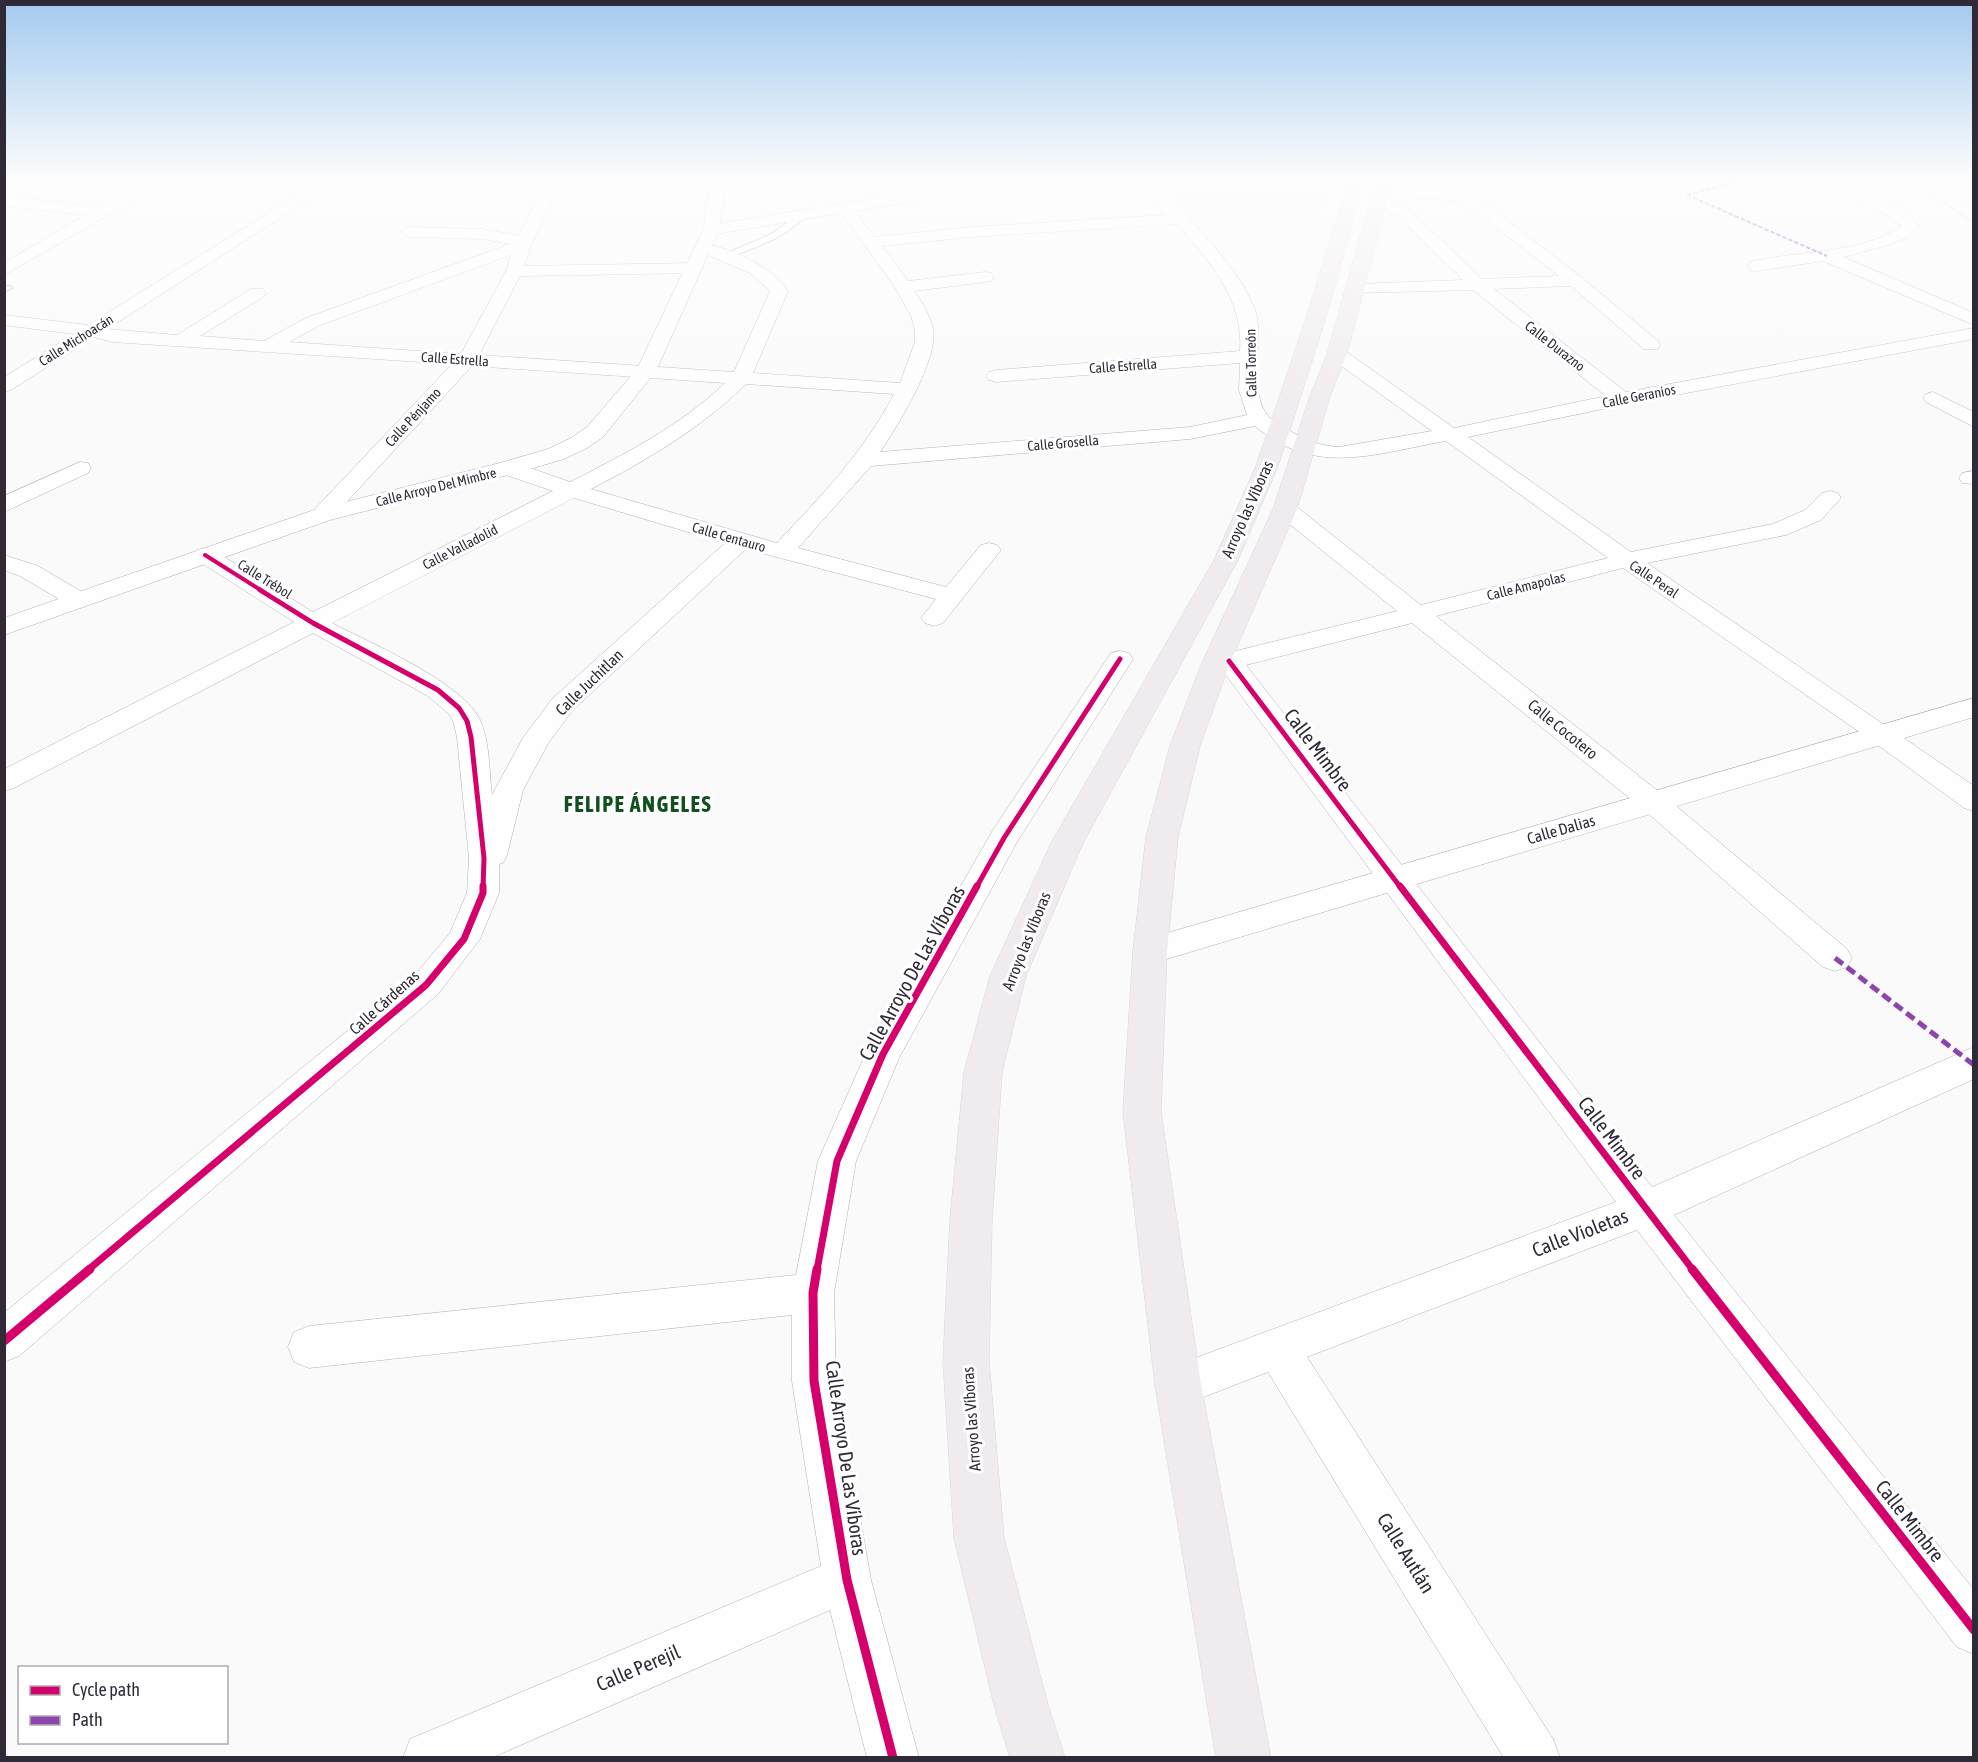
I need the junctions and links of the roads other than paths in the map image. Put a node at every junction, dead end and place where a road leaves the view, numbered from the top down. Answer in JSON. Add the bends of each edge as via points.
{"nodes":[{"id":1,"x":200,"y":263,"type":"edge"},
{"id":2,"x":472,"y":263,"type":"edge"},
{"id":3,"x":517,"y":263,"type":"edge"},
{"id":4,"x":586,"y":263,"type":"edge"},
{"id":5,"x":702,"y":263,"type":"edge"},
{"id":6,"x":739,"y":263,"type":"edge"},
{"id":7,"x":885,"y":263,"type":"edge"},
{"id":8,"x":1216,"y":263,"type":"edge"},
{"id":9,"x":1349,"y":263,"type":"edge"},
{"id":10,"x":1365,"y":263,"type":"edge"},
{"id":11,"x":1457,"y":263,"type":"edge"},
{"id":12,"x":1552,"y":263,"type":"edge"},
{"id":13,"x":1780,"y":263,"type":"edge"},
{"id":14,"x":1844,"y":263,"type":"edge"},
{"id":15,"x":1756,"y":267,"type":"dead end"},
{"id":16,"x":514,"y":271,"type":"junction"},
{"id":17,"x":985,"y":277,"type":"dead end"},
{"id":18,"x":1575,"y":281,"type":"junction"},
{"id":19,"x":1478,"y":285,"type":"junction"},
{"id":20,"x":903,"y":286,"type":"junction"},
{"id":21,"x":1356,"y":289,"type":"junction"},
{"id":22,"x":257,"y":294,"type":"dead end"},
{"id":23,"x":4,"y":320,"type":"edge"},
{"id":24,"x":1974,"y":320,"type":"edge"},
{"id":25,"x":90,"y":331,"type":"junction"},
{"id":26,"x":1974,"y":333,"type":"edge"},
{"id":27,"x":180,"y":341,"type":"junction"},
{"id":28,"x":1651,"y":345,"type":"dead end"},
{"id":29,"x":266,"y":347,"type":"junction"},
{"id":30,"x":1337,"y":354,"type":"junction"},
{"id":31,"x":1250,"y":356,"type":"junction"},
{"id":32,"x":468,"y":360,"type":"junction"},
{"id":33,"x":646,"y":371,"type":"junction"},
{"id":34,"x":996,"y":376,"type":"dead end"},
{"id":35,"x":741,"y":378,"type":"junction"},
{"id":36,"x":4,"y":386,"type":"edge"},
{"id":37,"x":907,"y":389,"type":"junction"},
{"id":38,"x":1933,"y":398,"type":"dead end"},
{"id":39,"x":1622,"y":399,"type":"junction"},
{"id":40,"x":1974,"y":421,"type":"edge"},
{"id":41,"x":1280,"y":433,"type":"junction"},
{"id":42,"x":1453,"y":434,"type":"junction"},
{"id":43,"x":865,"y":460,"type":"junction"},
{"id":44,"x":80,"y":468,"type":"dead end"},
{"id":45,"x":508,"y":468,"type":"junction"},
{"id":46,"x":570,"y":490,"type":"junction"},
{"id":47,"x":1830,"y":498,"type":"dead end"},
{"id":48,"x":4,"y":505,"type":"edge"},
{"id":49,"x":1285,"y":509,"type":"junction"},
{"id":50,"x":322,"y":515,"type":"junction"},
{"id":51,"x":741,"y":541,"type":"junction"},
{"id":52,"x":989,"y":550,"type":"dead end"},
{"id":53,"x":782,"y":552,"type":"junction"},
{"id":54,"x":205,"y":555,"type":"junction"},
{"id":55,"x":1628,"y":560,"type":"junction"},
{"id":56,"x":4,"y":562,"type":"edge"},
{"id":57,"x":952,"y":596,"type":"junction"},
{"id":58,"x":78,"y":600,"type":"junction"},
{"id":59,"x":1417,"y":613,"type":"junction"},
{"id":60,"x":934,"y":618,"type":"dead end"},
{"id":61,"x":313,"y":623,"type":"junction"},
{"id":62,"x":4,"y":627,"type":"edge"},
{"id":63,"x":1120,"y":659,"type":"dead end"},
{"id":64,"x":1222,"y":663,"type":"junction"},
{"id":65,"x":1974,"y":707,"type":"edge"},
{"id":66,"x":1881,"y":734,"type":"junction"},
{"id":67,"x":4,"y":781,"type":"edge"},
{"id":68,"x":1974,"y":801,"type":"edge"},
{"id":69,"x":1653,"y":802,"type":"junction"},
{"id":70,"x":1394,"y":878,"type":"junction"},
{"id":71,"x":483,"y":894,"type":"junction"},
{"id":72,"x":1150,"y":951,"type":"junction"},
{"id":73,"x":1835,"y":958,"type":"dead end"},
{"id":74,"x":1974,"y":1062,"type":"edge"},
{"id":75,"x":1645,"y":1209,"type":"junction"},
{"id":76,"x":813,"y":1293,"type":"junction"},
{"id":77,"x":4,"y":1341,"type":"edge"},
{"id":78,"x":309,"y":1347,"type":"dead end"},
{"id":79,"x":1277,"y":1348,"type":"junction"},
{"id":80,"x":1178,"y":1385,"type":"junction"},
{"id":81,"x":847,"y":1580,"type":"junction"},
{"id":82,"x":1974,"y":1630,"type":"edge"},
{"id":83,"x":429,"y":1758,"type":"edge"},
{"id":84,"x":893,"y":1758,"type":"edge"},
{"id":85,"x":1038,"y":1758,"type":"edge"},
{"id":86,"x":1244,"y":1758,"type":"edge"},
{"id":87,"x":1534,"y":1758,"type":"edge"}],
"edges":[{"from":1,"to":25,"type":"street","name":"Calle Michoacán"},
{"from":2,"to":29,"type":"street","via":[[312,322]]},
{"from":3,"to":16,"type":"street","name":"Calle Pénjamo"},
{"from":4,"to":16,"type":"street"},
{"from":5,"to":33,"type":"street","name":"Calle Arroyo Del Mimbre"},
{"from":6,"to":35,"type":"street","name":"Calle Valladolid","via":[[762,273],[778,291]]},
{"from":7,"to":20,"type":"street"},
{"from":8,"to":31,"type":"street","name":"Calle Torreón","via":[[1251,320]]},
{"from":9,"to":41,"type":"main road","name":"Arroyo las Víboras","via":[[1313,327]]},
{"from":10,"to":21,"type":"main road","name":"Arroyo las Víboras"},
{"from":11,"to":19,"type":"street","name":"Calle Durazno"},
{"from":12,"to":18,"type":"street"},
{"from":13,"to":15,"type":"street"},
{"from":14,"to":24,"type":"street"},
{"from":16,"to":32,"type":"street","name":"Calle Pénjamo"},
{"from":17,"to":20,"type":"street"},
{"from":18,"to":19,"type":"street"},
{"from":18,"to":28,"type":"street"},
{"from":19,"to":21,"type":"street"},
{"from":19,"to":39,"type":"street","name":"Calle Durazno"},
{"from":20,"to":37,"type":"street","via":[[918,310],[925,332],[923,352]]},
{"from":21,"to":30,"type":"main road","name":"Arroyo las Víboras"},
{"from":22,"to":27,"type":"street"},
{"from":23,"to":25,"type":"street","name":"Calle Estrella"},
{"from":25,"to":27,"type":"street","name":"Calle Estrella"},
{"from":25,"to":36,"type":"street","name":"Calle Michoacán"},
{"from":26,"to":39,"type":"street","name":"Calle Geranios"},
{"from":27,"to":29,"type":"street","name":"Calle Estrella"},
{"from":29,"to":32,"type":"street","name":"Calle Estrella"},
{"from":30,"to":41,"type":"main road","name":"Arroyo las Víboras","via":[[1320,396]]},
{"from":30,"to":42,"type":"street","name":"Calle Peral"},
{"from":31,"to":34,"type":"street","name":"Calle Estrella"},
{"from":31,"to":41,"type":"street","name":"Calle Torreón","via":[[1252,406]]},
{"from":32,"to":33,"type":"street","name":"Calle Estrella"},
{"from":32,"to":50,"type":"street","name":"Calle Pénjamo"},
{"from":33,"to":35,"type":"street","name":"Calle Estrella"},
{"from":33,"to":45,"type":"street","name":"Calle Arroyo Del Mimbre","via":[[595,432],[556,454]]},
{"from":35,"to":37,"type":"street","name":"Calle Estrella"},
{"from":35,"to":46,"type":"street","name":"Calle Valladolid","via":[[711,407],[642,454]]},
{"from":37,"to":43,"type":"street"},
{"from":38,"to":40,"type":"street"},
{"from":39,"to":42,"type":"street","name":"Calle Geranios"},
{"from":41,"to":42,"type":"street","name":"Calle Geranios","via":[[1321,453]]},
{"from":41,"to":43,"type":"street","name":"Calle Grosella","via":[[1190,433]]},
{"from":41,"to":49,"type":"main road","name":"Arroyo las Víboras"},
{"from":41,"to":85,"type":"main road","name":"Arroyo las Víboras","via":[[1226,560],[1067,843],[1008,976],[983,1072],[971,1220],[966,1360],[980,1538]]},
{"from":42,"to":55,"type":"street","name":"Calle Peral"},
{"from":43,"to":53,"type":"street"},
{"from":44,"to":48,"type":"street"},
{"from":45,"to":46,"type":"street","name":"Calle Centauro"},
{"from":45,"to":50,"type":"street","name":"Calle Arroyo Del Mimbre"},
{"from":46,"to":51,"type":"street","name":"Calle Centauro"},
{"from":46,"to":61,"type":"street","name":"Calle Valladolid"},
{"from":47,"to":55,"type":"street","name":"Calle Amapolas","via":[[1819,512],[1778,530]]},
{"from":49,"to":59,"type":"street","name":"Calle Cocotero"},
{"from":49,"to":64,"type":"main road","name":"Arroyo las Víboras"},
{"from":50,"to":54,"type":"street","name":"Calle Arroyo Del Mimbre"},
{"from":51,"to":53,"type":"street","name":"Calle Centauro"},
{"from":51,"to":71,"type":"street","name":"Calle Juchitlan","via":[[562,705],[537,738],[508,790]]},
{"from":52,"to":57,"type":"street"},
{"from":53,"to":57,"type":"street","name":"Calle Centauro"},
{"from":54,"to":58,"type":"street","name":"Calle Arroyo Del Mimbre"},
{"from":54,"to":61,"type":"street","name":"Calle Trébol"},
{"from":55,"to":59,"type":"street","name":"Calle Amapolas"},
{"from":55,"to":66,"type":"street","name":"Calle Peral"},
{"from":56,"to":58,"type":"street","via":[[29,571]]},
{"from":57,"to":60,"type":"street"},
{"from":58,"to":62,"type":"street","name":"Calle Arroyo Del Mimbre"},
{"from":59,"to":64,"type":"street","name":"Calle Amapolas"},
{"from":59,"to":69,"type":"street","name":"Calle Cocotero"},
{"from":61,"to":67,"type":"street","name":"Calle Valladolid"},
{"from":61,"to":71,"type":"street","name":"Calle Cárdenas","via":[[438,690],[459,708],[471,737],[484,858]]},
{"from":63,"to":76,"type":"street","name":"Calle Arroyo De Las Víboras","via":[[1004,838],[883,1054],[837,1161]]},
{"from":64,"to":70,"type":"street","name":"Calle Mimbre"},
{"from":64,"to":72,"type":"main road","name":"Arroyo las Víboras","via":[[1185,746],[1162,837]]},
{"from":65,"to":66,"type":"street","name":"Calle Dalias"},
{"from":66,"to":68,"type":"street","name":"Calle Peral"},
{"from":66,"to":69,"type":"street","name":"Calle Dalias"},
{"from":69,"to":70,"type":"street","name":"Calle Dalias"},
{"from":69,"to":73,"type":"street","name":"Calle Cocotero"},
{"from":70,"to":72,"type":"street","name":"Calle Dalias"},
{"from":70,"to":75,"type":"street","name":"Calle Mimbre"},
{"from":71,"to":77,"type":"street","name":"Calle Cárdenas","via":[[464,939],[426,984]]},
{"from":72,"to":80,"type":"main road","name":"Arroyo las Víboras","via":[[1142,1112]]},
{"from":74,"to":75,"type":"street","name":"Calle Violetas"},
{"from":75,"to":79,"type":"street","name":"Calle Violetas"},
{"from":75,"to":82,"type":"street","name":"Calle Mimbre"},
{"from":76,"to":78,"type":"street"},
{"from":76,"to":81,"type":"street","name":"Calle Arroyo De Las Víboras","via":[[814,1381]]},
{"from":79,"to":80,"type":"street","name":"Calle Violetas"},
{"from":79,"to":87,"type":"street","name":"Calle Autlán"},
{"from":80,"to":86,"type":"main road","name":"Arroyo las Víboras"},
{"from":81,"to":83,"type":"street","name":"Calle Perejil"},
{"from":81,"to":84,"type":"street","name":"Calle Arroyo De Las Víboras"}]}
